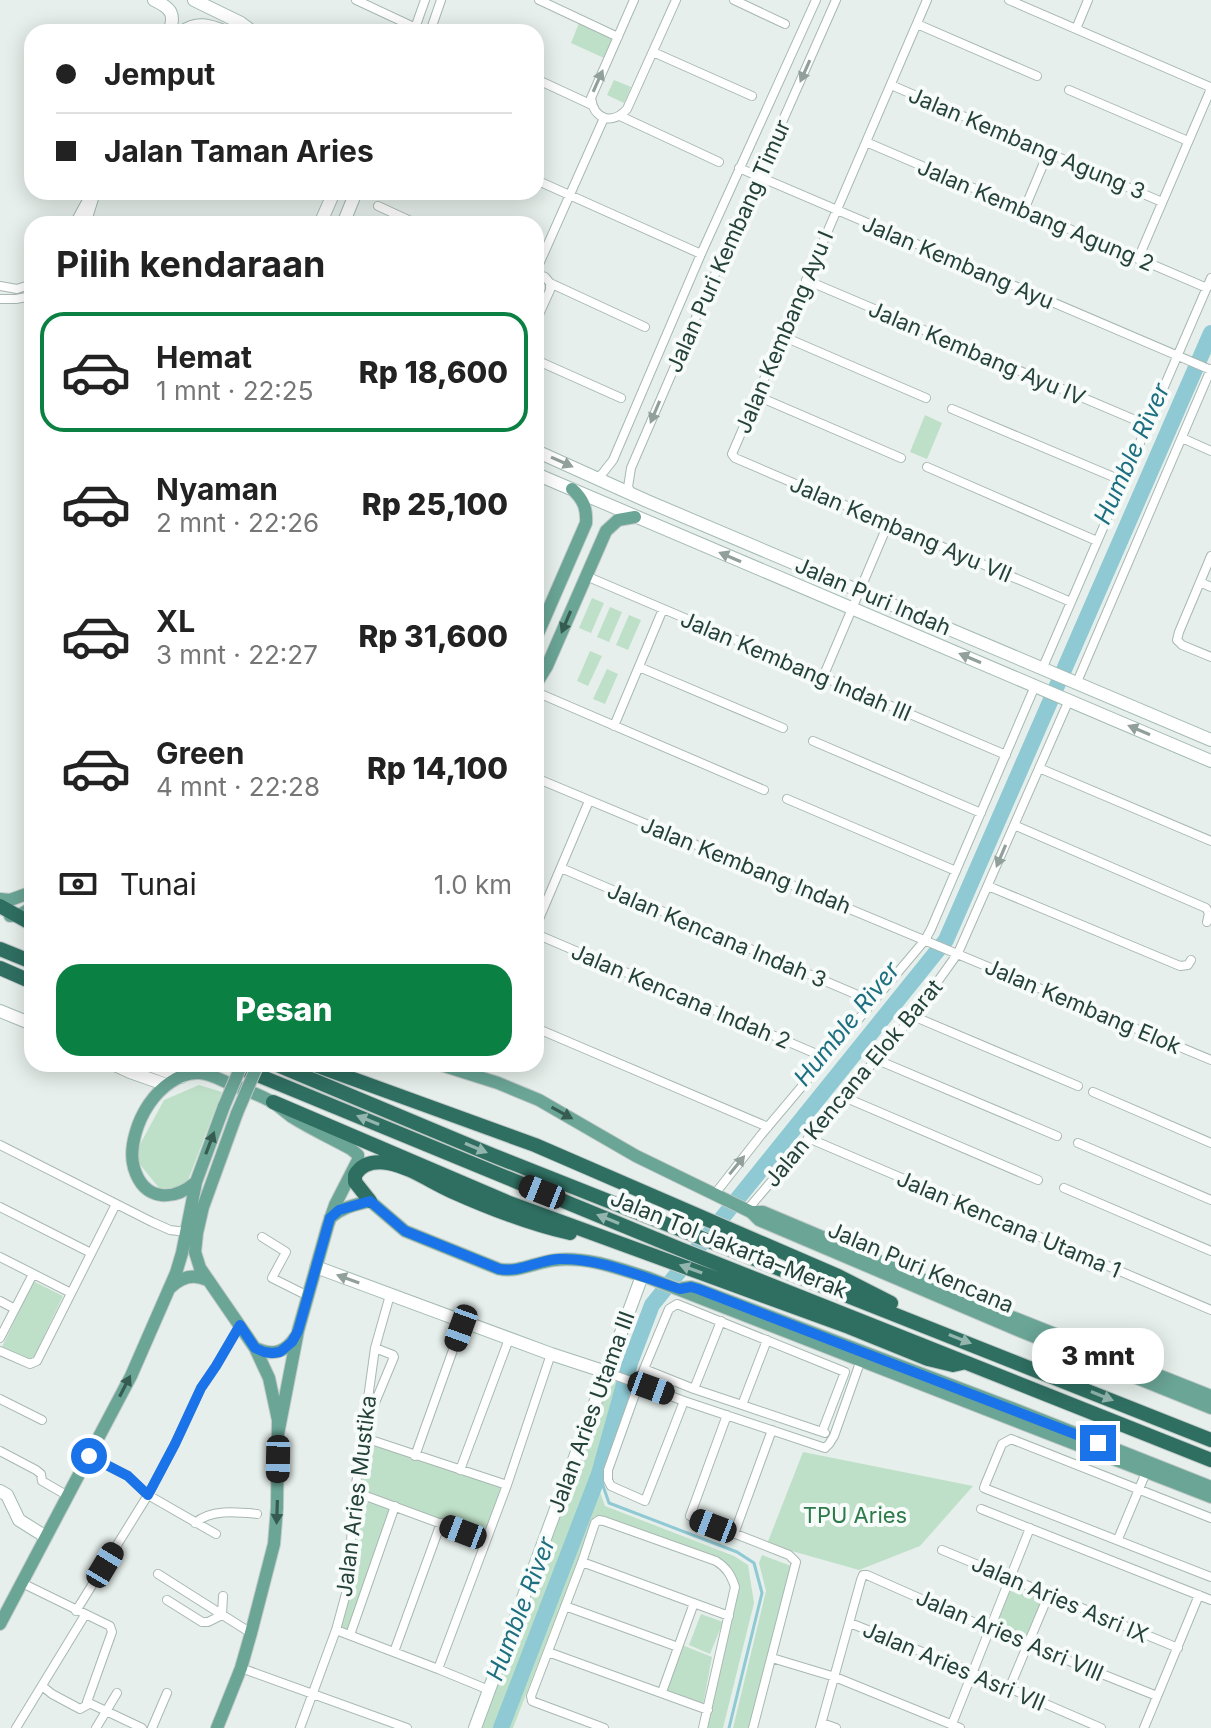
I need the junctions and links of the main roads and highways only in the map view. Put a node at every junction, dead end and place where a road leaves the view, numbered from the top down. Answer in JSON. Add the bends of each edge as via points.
{"nodes":[{"id":1,"x":154,"y":0,"type":"edge"},
{"id":2,"x":194,"y":0,"type":"edge"},
{"id":3,"x":171,"y":24,"type":"edge"},
{"id":4,"x":242,"y":24,"type":"edge"},
{"id":5,"x":544,"y":455,"type":"edge"},
{"id":6,"x":544,"y":477,"type":"edge"},
{"id":7,"x":572,"y":489,"type":"junction"},
{"id":8,"x":635,"y":517,"type":"junction"},
{"id":9,"x":574,"y":551,"type":"junction"},
{"id":10,"x":593,"y":558,"type":"junction"},
{"id":11,"x":544,"y":620,"type":"edge"},
{"id":12,"x":544,"y":675,"type":"edge"},
{"id":13,"x":1211,"y":740,"type":"edge"},
{"id":14,"x":1211,"y":761,"type":"edge"},
{"id":15,"x":24,"y":895,"type":"edge"},
{"id":16,"x":0,"y":899,"type":"edge"},
{"id":17,"x":0,"y":906,"type":"edge"},
{"id":18,"x":24,"y":911,"type":"edge"},
{"id":19,"x":0,"y":913,"type":"edge"},
{"id":20,"x":16,"y":916,"type":"junction"},
{"id":21,"x":24,"y":920,"type":"edge"},
{"id":22,"x":0,"y":949,"type":"edge"},
{"id":23,"x":24,"y":959,"type":"edge"},
{"id":24,"x":0,"y":968,"type":"edge"},
{"id":25,"x":24,"y":978,"type":"edge"},
{"id":26,"x":0,"y":1011,"type":"edge"},
{"id":27,"x":24,"y":1021,"type":"edge"},
{"id":28,"x":130,"y":1072,"type":"edge"},
{"id":29,"x":168,"y":1072,"type":"edge"},
{"id":30,"x":239,"y":1072,"type":"edge"},
{"id":31,"x":250,"y":1072,"type":"edge"},
{"id":32,"x":255,"y":1072,"type":"edge"},
{"id":33,"x":294,"y":1072,"type":"edge"},
{"id":34,"x":334,"y":1072,"type":"edge"},
{"id":35,"x":463,"y":1072,"type":"edge"},
{"id":36,"x":181,"y":1077,"type":"junction"},
{"id":37,"x":167,"y":1085,"type":"junction"},
{"id":38,"x":273,"y":1102,"type":"junction"},
{"id":39,"x":196,"y":1182,"type":"junction"},
{"id":40,"x":370,"y":1201,"type":"junction"},
{"id":41,"x":747,"y":1210,"type":"junction"},
{"id":42,"x":330,"y":1218,"type":"junction"},
{"id":43,"x":622,"y":1244,"type":"junction"},
{"id":44,"x":316,"y":1267,"type":"junction"},
{"id":45,"x":724,"y":1274,"type":"junction"},
{"id":46,"x":645,"y":1277,"type":"junction"},
{"id":47,"x":207,"y":1280,"type":"junction"},
{"id":48,"x":164,"y":1298,"type":"junction"},
{"id":49,"x":916,"y":1321,"type":"junction"},
{"id":50,"x":298,"y":1331,"type":"junction"},
{"id":51,"x":255,"y":1348,"type":"junction"},
{"id":52,"x":609,"y":1372,"type":"junction"},
{"id":53,"x":1211,"y":1396,"type":"edge"},
{"id":54,"x":1211,"y":1408,"type":"edge"},
{"id":55,"x":278,"y":1434,"type":"junction"},
{"id":56,"x":1211,"y":1440,"type":"edge"},
{"id":57,"x":1211,"y":1460,"type":"edge"},
{"id":58,"x":1148,"y":1467,"type":"junction"},
{"id":59,"x":1211,"y":1487,"type":"edge"},
{"id":60,"x":0,"y":1491,"type":"edge"},
{"id":61,"x":1211,"y":1497,"type":"edge"},
{"id":62,"x":46,"y":1537,"type":"junction"},
{"id":63,"x":1,"y":1620,"type":"edge"},
{"id":64,"x":217,"y":1728,"type":"edge"},
{"id":65,"x":475,"y":1728,"type":"edge"}],
"edges":[{"from":1,"to":3,"type":"main road","via":[[167,7]]},
{"from":2,"to":4,"type":"main road"},
{"from":5,"to":13,"type":"main road","name":"Jalan Puri Indah","one_way":true},
{"from":6,"to":7,"type":"main road","name":"Jalan Puri Indah"},
{"from":7,"to":8,"type":"main road","name":"Jalan Puri Indah"},
{"from":7,"to":9,"type":"main road","via":[[587,513]]},
{"from":8,"to":10,"type":"main road","via":[[611,525]]},
{"from":14,"to":8,"type":"main road","name":"Jalan Puri Indah","one_way":true},
{"from":9,"to":10,"type":"main road","via":[[587,547]]},
{"from":9,"to":11,"type":"main road"},
{"from":10,"to":12,"type":"main road","one_way":true},
{"from":15,"to":16,"type":"main road"},
{"from":17,"to":20,"type":"highway"},
{"from":18,"to":20,"type":"main road"},
{"from":19,"to":20,"type":"main road"},
{"from":20,"to":21,"type":"highway"},
{"from":22,"to":23,"type":"highway"},
{"from":24,"to":25,"type":"highway"},
{"from":26,"to":27,"type":"main road"},
{"from":28,"to":37,"type":"main road"},
{"from":29,"to":36,"type":"main road"},
{"from":39,"to":30,"type":"main road","one_way":true,"bridge":true},
{"from":45,"to":31,"type":"highway","name":"Jalan Tol Jakarta–Merak","one_way":true,"via":[[680,1249]]},
{"from":32,"to":47,"type":"main road","bridge":true,"via":[[197,1229],[196,1258]]},
{"from":33,"to":49,"type":"highway","name":"Jalan Tol Jakarta–Merak","one_way":true},
{"from":34,"to":49,"type":"highway","via":[[522,1140],[879,1297]]},
{"from":35,"to":41,"type":"main road","name":"Jalan Puri Kencana","one_way":true,"via":[[539,1100],[636,1156]]},
{"from":36,"to":37,"type":"main road"},
{"from":36,"to":38,"type":"main road","via":[[206,1074]]},
{"from":37,"to":39,"type":"main road","via":[[139,1123],[134,1169],[160,1195],[180,1193]]},
{"from":38,"to":42,"type":"main road","via":[[358,1155]]},
{"from":38,"to":43,"type":"highway","via":[[507,1202]]},
{"from":39,"to":48,"type":"main road","via":[[183,1248]]},
{"from":40,"to":42,"type":"main road"},
{"from":40,"to":43,"type":"highway","via":[[355,1175],[371,1163],[388,1163],[510,1216]]},
{"from":40,"to":46,"type":"main road","via":[[405,1231],[499,1269],[579,1260]]},
{"from":41,"to":53,"type":"main road","name":"Jalan Puri Kencana","via":[[763,1212]]},
{"from":41,"to":54,"type":"main road","name":"Jalan Puri Kencana","via":[[855,1261]]},
{"from":42,"to":44,"type":"main road"},
{"from":45,"to":43,"type":"highway","one_way":true},
{"from":44,"to":50,"type":"main road"},
{"from":52,"to":44,"type":"main road","one_way":true},
{"from":45,"to":57,"type":"highway","via":[[928,1359],[953,1365],[966,1362]]},
{"from":46,"to":52,"type":"main road","name":"Jalan Aries Utama III"},
{"from":46,"to":58,"type":"main road"},
{"from":47,"to":48,"type":"main road","via":[[186,1277]]},
{"from":47,"to":51,"type":"main road"},
{"from":62,"to":48,"type":"main road","one_way":true,"via":[[131,1376]]},
{"from":49,"to":56,"type":"highway","name":"Jalan Tol Jakarta–Merak","one_way":true},
{"from":50,"to":51,"type":"main road","via":[[280,1352]]},
{"from":50,"to":55,"type":"main road"},
{"from":51,"to":55,"type":"main road","via":[[272,1388]]},
{"from":52,"to":65,"type":"main road","name":"Jalan Aries Utama III"},
{"from":55,"to":64,"type":"main road","one_way":true,"via":[[277,1528],[241,1668]]},
{"from":58,"to":59,"type":"main road"},
{"from":58,"to":61,"type":"main road"},
{"from":60,"to":62,"type":"main road","via":[[19,1520]]},
{"from":62,"to":63,"type":"main road"}]}
